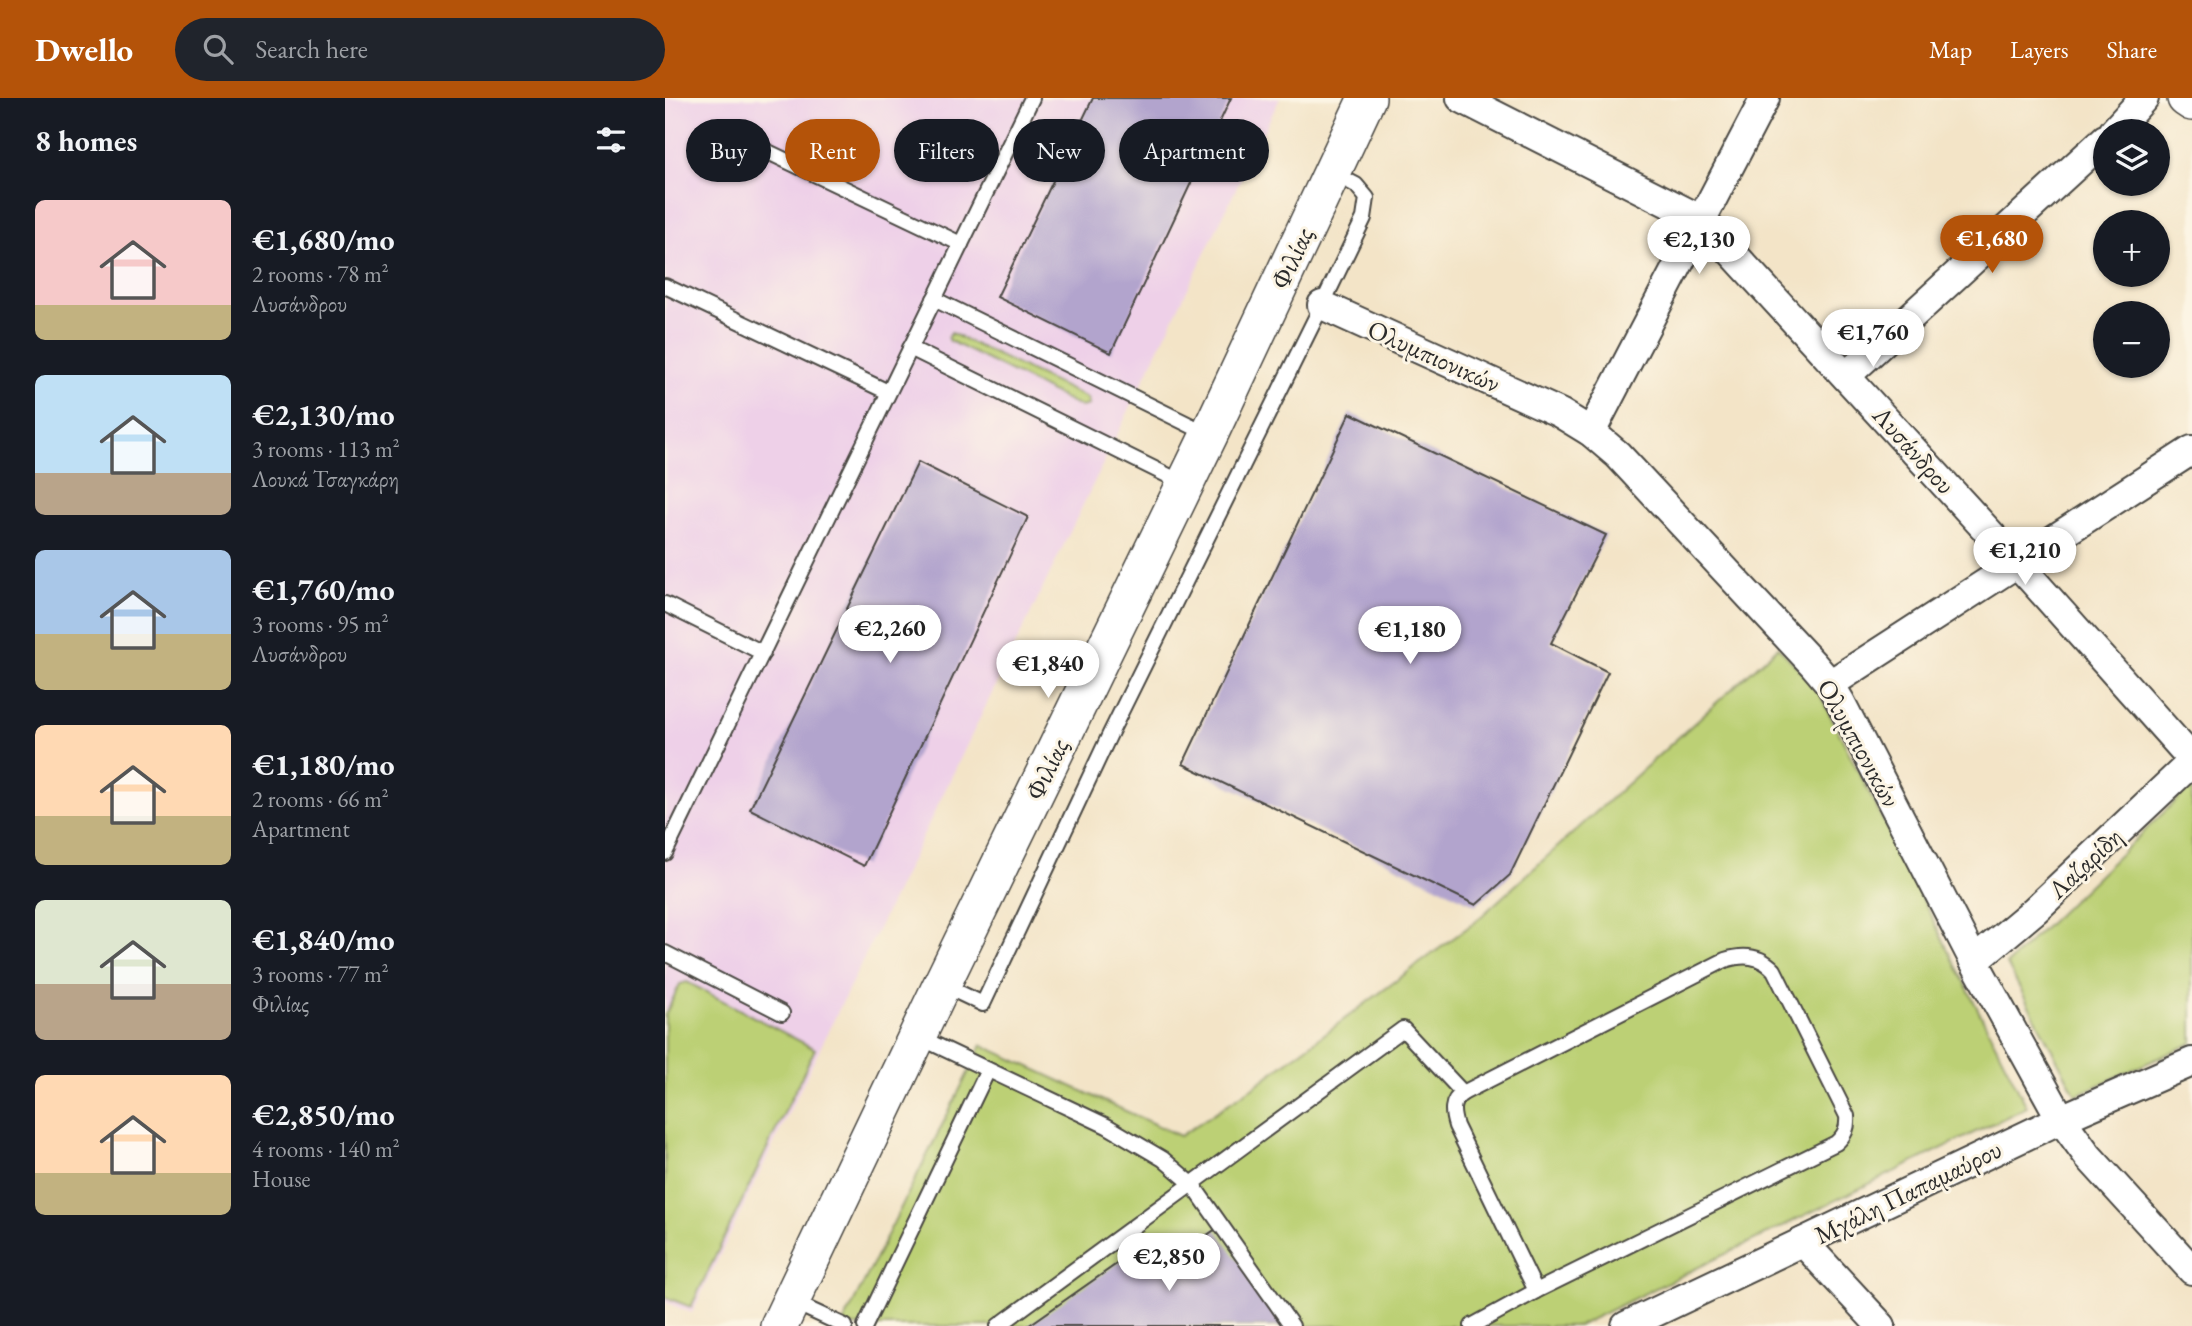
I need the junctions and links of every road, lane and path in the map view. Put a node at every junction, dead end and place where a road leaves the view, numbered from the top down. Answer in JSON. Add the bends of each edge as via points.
{"nodes":[{"id":1,"x":1032,"y":98,"type":"edge"},
{"id":2,"x":1367,"y":98,"type":"edge"},
{"id":3,"x":1461,"y":98,"type":"edge"},
{"id":4,"x":1765,"y":98,"type":"edge"},
{"id":5,"x":2144,"y":98,"type":"edge"},
{"id":6,"x":2186,"y":98,"type":"edge"},
{"id":7,"x":2192,"y":102,"type":"edge"},
{"id":8,"x":2125,"y":119,"type":"edge"},
{"id":9,"x":2093,"y":150,"type":"edge"},
{"id":10,"x":771,"y":153,"type":"edge"},
{"id":11,"x":1333,"y":173,"type":"junction"},
{"id":12,"x":1702,"y":220,"type":"junction"},
{"id":13,"x":961,"y":244,"type":"junction"},
{"id":14,"x":665,"y":286,"type":"edge"},
{"id":15,"x":934,"y":299,"type":"junction"},
{"id":16,"x":1322,"y":305,"type":"junction"},
{"id":17,"x":910,"y":348,"type":"junction"},
{"id":18,"x":1846,"y":376,"type":"junction"},
{"id":19,"x":888,"y":391,"type":"junction"},
{"id":20,"x":1591,"y":432,"type":"junction"},
{"id":21,"x":1209,"y":435,"type":"junction"},
{"id":22,"x":2192,"y":450,"type":"edge"},
{"id":23,"x":1185,"y":484,"type":"junction"},
{"id":24,"x":2017,"y":563,"type":"junction"},
{"id":25,"x":665,"y":604,"type":"edge"},
{"id":26,"x":763,"y":653,"type":"junction"},
{"id":27,"x":1830,"y":684,"type":"junction"},
{"id":28,"x":2192,"y":760,"type":"edge"},
{"id":29,"x":665,"y":853,"type":"edge"},
{"id":30,"x":665,"y":953,"type":"edge"},
{"id":31,"x":1974,"y":961,"type":"junction"},
{"id":32,"x":942,"y":984,"type":"junction"},
{"id":33,"x":782,"y":1013,"type":"dead end"},
{"id":34,"x":917,"y":1036,"type":"junction"},
{"id":35,"x":2192,"y":1062,"type":"edge"},
{"id":36,"x":988,"y":1070,"type":"junction"},
{"id":37,"x":1463,"y":1093,"type":"junction"},
{"id":38,"x":2061,"y":1119,"type":"junction"},
{"id":39,"x":1192,"y":1184,"type":"junction"},
{"id":40,"x":1803,"y":1242,"type":"junction"},
{"id":41,"x":2192,"y":1270,"type":"edge"},
{"id":42,"x":1536,"y":1292,"type":"junction"},
{"id":43,"x":786,"y":1318,"type":"edge"},
{"id":44,"x":845,"y":1326,"type":"edge"},
{"id":45,"x":865,"y":1326,"type":"edge"},
{"id":46,"x":998,"y":1326,"type":"edge"},
{"id":47,"x":1292,"y":1326,"type":"edge"},
{"id":48,"x":1472,"y":1326,"type":"edge"},
{"id":49,"x":1626,"y":1326,"type":"edge"},
{"id":50,"x":1881,"y":1326,"type":"edge"}],
"edges":[{"from":1,"to":13,"type":"lane"},
{"from":2,"to":11,"type":"street","name":"Φιλίας"},
{"from":3,"to":12,"type":"street","name":"Λυσάνδρου"},
{"from":4,"to":12,"type":"street"},
{"from":5,"to":8,"type":"street"},
{"from":6,"to":7,"type":"street"},
{"from":9,"to":18,"type":"street"},
{"from":10,"to":13,"type":"lane"},
{"from":11,"to":16,"type":"lane","via":[[1356,185],[1367,198],[1364,218]]},
{"from":11,"to":21,"type":"street","name":"Φιλίας"},
{"from":12,"to":18,"type":"street","name":"Λυσάνδρου"},
{"from":12,"to":20,"type":"street"},
{"from":13,"to":15,"type":"lane"},
{"from":14,"to":19,"type":"lane"},
{"from":15,"to":17,"type":"lane"},
{"from":15,"to":21,"type":"lane"},
{"from":16,"to":20,"type":"street","name":"Ολυμπιονικών","via":[[1560,413]]},
{"from":16,"to":32,"type":"lane","via":[[1110,734],[983,1004]]},
{"from":17,"to":19,"type":"lane"},
{"from":17,"to":23,"type":"lane"},
{"from":18,"to":24,"type":"street","name":"Λυσάνδρου"},
{"from":19,"to":26,"type":"lane"},
{"from":20,"to":27,"type":"street","name":"Ολυμπιονικών","via":[[1618,455]]},
{"from":21,"to":23,"type":"street","name":"Φιλίας"},
{"from":22,"to":24,"type":"street"},
{"from":23,"to":32,"type":"street","name":"Φιλίας"},
{"from":24,"to":27,"type":"street"},
{"from":24,"to":28,"type":"street","name":"Λυσάνδρου"},
{"from":25,"to":26,"type":"lane"},
{"from":26,"to":29,"type":"lane"},
{"from":27,"to":31,"type":"street","name":"Ολυμπιονικών"},
{"from":28,"to":31,"type":"street","name":"Λαζαρίδη","via":[[2035,910]]},
{"from":30,"to":33,"type":"lane"},
{"from":31,"to":38,"type":"street","name":"Ολυμπιονικών"},
{"from":32,"to":34,"type":"street","name":"Φιλίας"},
{"from":34,"to":36,"type":"lane"},
{"from":34,"to":43,"type":"street","name":"Φιλίας"},
{"from":35,"to":38,"type":"street","name":"Μχάλη Παπαμαύρου"},
{"from":36,"to":39,"type":"lane","via":[[1128,1138]]},
{"from":36,"to":45,"type":"lane"},
{"from":37,"to":39,"type":"lane","via":[[1403,1029]]},
{"from":37,"to":42,"type":"lane","via":[[1453,1105],[1456,1126]]},
{"from":37,"to":42,"type":"lane","via":[[1725,960],[1746,955],[1763,960],[1774,970],[1847,1116],[1846,1132],[1836,1143]]},
{"from":38,"to":40,"type":"street","name":"Μχάλη Παπαμαύρου"},
{"from":38,"to":41,"type":"street","name":"Ολυμπιονικών","via":[[2088,1156]]},
{"from":39,"to":46,"type":"lane"},
{"from":39,"to":47,"type":"lane"},
{"from":40,"to":49,"type":"street","name":"Μχάλη Παπαμαύρου"},
{"from":40,"to":50,"type":"street"},
{"from":42,"to":48,"type":"lane"},
{"from":43,"to":44,"type":"lane"}]}
